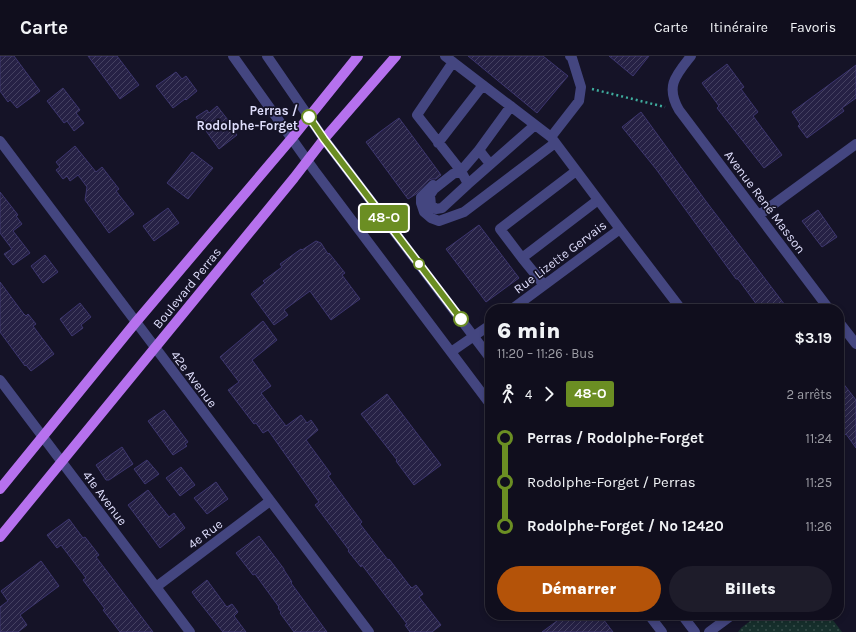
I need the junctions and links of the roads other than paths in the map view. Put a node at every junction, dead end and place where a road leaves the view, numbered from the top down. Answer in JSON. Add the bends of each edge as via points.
{"nodes":[{"id":1,"x":233,"y":56,"type":"edge"},
{"id":2,"x":267,"y":56,"type":"edge"},
{"id":3,"x":358,"y":56,"type":"edge"},
{"id":4,"x":396,"y":56,"type":"edge"},
{"id":5,"x":445,"y":56,"type":"edge"},
{"id":6,"x":570,"y":56,"type":"edge"},
{"id":7,"x":691,"y":56,"type":"edge"},
{"id":8,"x":453,"y":62,"type":"junction"},
{"id":9,"x":483,"y":85,"type":"junction"},
{"id":10,"x":511,"y":106,"type":"junction"},
{"id":11,"x":309,"y":117,"type":"junction"},
{"id":12,"x":535,"y":125,"type":"junction"},
{"id":13,"x":292,"y":138,"type":"junction"},
{"id":14,"x":324,"y":139,"type":"junction"},
{"id":15,"x":553,"y":140,"type":"junction"},
{"id":16,"x":0,"y":141,"type":"edge"},
{"id":17,"x":438,"y":143,"type":"junction"},
{"id":18,"x":856,"y":144,"type":"edge"},
{"id":19,"x":479,"y":150,"type":"junction"},
{"id":20,"x":307,"y":160,"type":"junction"},
{"id":21,"x":490,"y":164,"type":"junction"},
{"id":22,"x":576,"y":171,"type":"junction"},
{"id":23,"x":457,"y":172,"type":"junction"},
{"id":24,"x":468,"y":184,"type":"junction"},
{"id":25,"x":598,"y":200,"type":"junction"},
{"id":26,"x":759,"y":215,"type":"junction"},
{"id":27,"x":620,"y":229,"type":"junction"},
{"id":28,"x":522,"y":258,"type":"junction"},
{"id":29,"x":544,"y":285,"type":"junction"},
{"id":30,"x":519,"y":304,"type":"edge"},
{"id":31,"x":677,"y":304,"type":"edge"},
{"id":32,"x":826,"y":304,"type":"edge"},
{"id":33,"x":136,"y":322,"type":"junction"},
{"id":34,"x":485,"y":328,"type":"edge"},
{"id":35,"x":844,"y":328,"type":"edge"},
{"id":36,"x":474,"y":336,"type":"junction"},
{"id":37,"x":856,"y":344,"type":"edge"},
{"id":38,"x":155,"y":348,"type":"junction"},
{"id":39,"x":485,"y":351,"type":"edge"},
{"id":40,"x":450,"y":352,"type":"junction"},
{"id":41,"x":0,"y":380,"type":"edge"},
{"id":42,"x":485,"y":398,"type":"edge"},
{"id":43,"x":43,"y":437,"type":"junction"},
{"id":44,"x":61,"y":462,"type":"junction"},
{"id":45,"x":0,"y":489,"type":"edge"},
{"id":46,"x":270,"y":501,"type":"junction"},
{"id":47,"x":0,"y":537,"type":"edge"},
{"id":48,"x":156,"y":588,"type":"junction"},
{"id":49,"x":653,"y":620,"type":"edge"},
{"id":50,"x":686,"y":620,"type":"edge"},
{"id":51,"x":725,"y":620,"type":"edge"},
{"id":52,"x":190,"y":632,"type":"edge"},
{"id":53,"x":369,"y":632,"type":"edge"},
{"id":54,"x":662,"y":632,"type":"edge"},
{"id":55,"x":695,"y":632,"type":"edge"},
{"id":56,"x":709,"y":632,"type":"edge"}],
"edges":[{"from":1,"to":13,"type":"street"},
{"from":2,"to":11,"type":"street"},
{"from":3,"to":11,"type":"main road","name":"Boulevard Perras"},
{"from":4,"to":14,"type":"main road","name":"Boulevard Perras"},
{"from":5,"to":8,"type":"street"},
{"from":6,"to":15,"type":"street","via":[[581,87],[579,101]]},
{"from":7,"to":26,"type":"street","name":"Avenue René Masson","via":[[673,81],[674,101]]},
{"from":8,"to":9,"type":"street"},
{"from":8,"to":17,"type":"street","via":[[417,115]]},
{"from":9,"to":10,"type":"street"},
{"from":9,"to":17,"type":"street"},
{"from":10,"to":12,"type":"street"},
{"from":10,"to":19,"type":"street"},
{"from":11,"to":13,"type":"main road","name":"Boulevard Perras"},
{"from":11,"to":14,"type":"street"},
{"from":12,"to":15,"type":"street"},
{"from":12,"to":21,"type":"street"},
{"from":13,"to":20,"type":"street"},
{"from":13,"to":33,"type":"main road","name":"Boulevard Perras"},
{"from":14,"to":20,"type":"main road","name":"Boulevard Perras"},
{"from":14,"to":36,"type":"street"},
{"from":15,"to":22,"type":"street"},
{"from":15,"to":23,"type":"street","via":[[464,212],[439,221],[431,218],[424,212],[421,197],[446,174]]},
{"from":16,"to":33,"type":"street","name":"42e Avenue"},
{"from":17,"to":23,"type":"street"},
{"from":18,"to":26,"type":"street"},
{"from":19,"to":21,"type":"street"},
{"from":19,"to":23,"type":"street"},
{"from":20,"to":38,"type":"main road","name":"Boulevard Perras"},
{"from":20,"to":40,"type":"street"},
{"from":21,"to":24,"type":"street"},
{"from":22,"to":25,"type":"street"},
{"from":22,"to":28,"type":"street","via":[[500,229]]},
{"from":23,"to":24,"type":"street"},
{"from":23,"to":24,"type":"street","via":[[434,189],[430,195],[431,205],[436,209],[442,208]]},
{"from":25,"to":27,"type":"street"},
{"from":25,"to":28,"type":"street"},
{"from":26,"to":32,"type":"street","name":"Avenue René Masson"},
{"from":27,"to":29,"type":"street","name":"Rue Lizette Gervais"},
{"from":27,"to":31,"type":"street","name":"Rue Lizette Gervais"},
{"from":28,"to":29,"type":"street"},
{"from":29,"to":30,"type":"street","name":"Rue Lizette Gervais"},
{"from":33,"to":38,"type":"street","name":"42e Avenue"},
{"from":33,"to":43,"type":"main road","name":"Boulevard Perras"},
{"from":34,"to":36,"type":"street"},
{"from":35,"to":37,"type":"street"},
{"from":36,"to":39,"type":"street"},
{"from":36,"to":40,"type":"street"},
{"from":38,"to":44,"type":"main road","name":"Boulevard Perras"},
{"from":38,"to":46,"type":"street","name":"42e Avenue"},
{"from":40,"to":42,"type":"street"},
{"from":41,"to":43,"type":"street","name":"41e Avenue"},
{"from":43,"to":44,"type":"street","name":"41e Avenue"},
{"from":43,"to":45,"type":"main road","name":"Boulevard Perras"},
{"from":44,"to":47,"type":"main road","name":"Boulevard Perras"},
{"from":44,"to":48,"type":"street","name":"41e Avenue"},
{"from":46,"to":48,"type":"street","name":"4e Rue"},
{"from":46,"to":53,"type":"street","name":"42e Avenue"},
{"from":48,"to":52,"type":"street","name":"41e Avenue"},
{"from":49,"to":54,"type":"street"},
{"from":50,"to":55,"type":"street"},
{"from":51,"to":56,"type":"street"}]}
